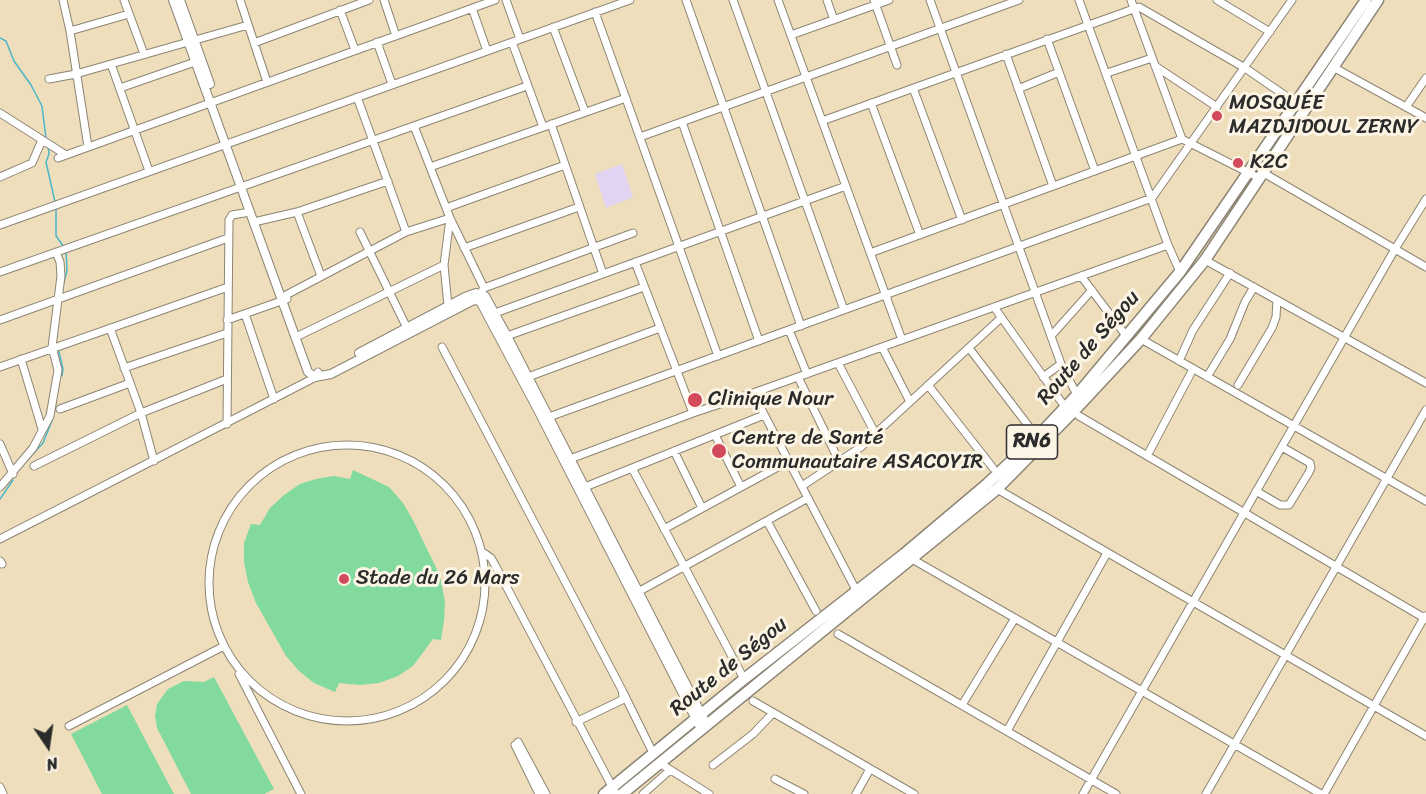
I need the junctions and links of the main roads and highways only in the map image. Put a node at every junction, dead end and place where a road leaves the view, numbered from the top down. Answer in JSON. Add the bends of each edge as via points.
{"nodes":[{"id":1,"x":1366,"y":0,"type":"edge"},
{"id":2,"x":1378,"y":0,"type":"edge"},
{"id":3,"x":1257,"y":174,"type":"junction"},
{"id":4,"x":610,"y":792,"type":"edge"},
{"id":5,"x":622,"y":794,"type":"edge"}],
"edges":[{"from":1,"to":3,"type":"highway","name":"Route de Ségou","number":"RN6","via":[[1296,103]]},
{"from":2,"to":3,"type":"highway","name":"Route de Ségou","number":"RN6"},
{"from":3,"to":4,"type":"highway","name":"Route de Ségou","number":"RN6","via":[[1127,337],[1037,437],[904,554],[698,716]]},
{"from":3,"to":5,"type":"highway","name":"Route de Ségou","number":"RN6","via":[[1205,260],[1141,339],[996,489],[704,727],[665,768]]}]}
